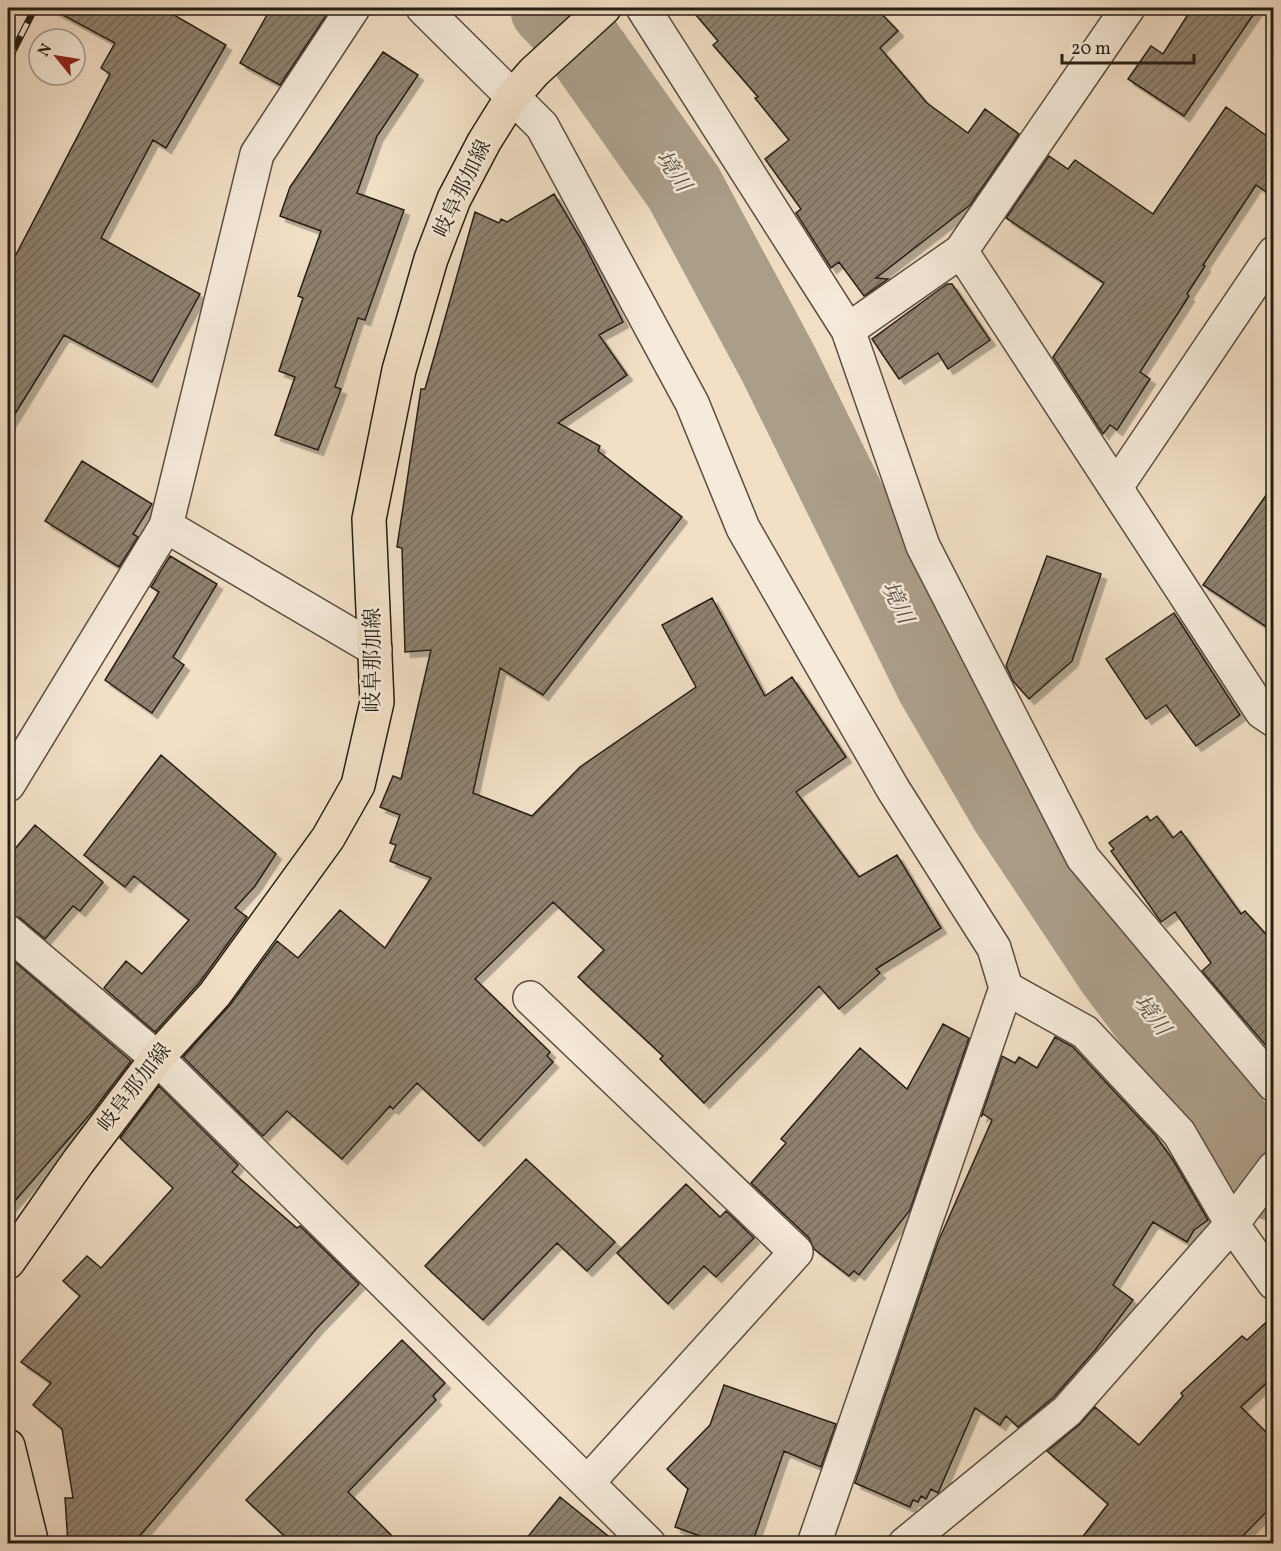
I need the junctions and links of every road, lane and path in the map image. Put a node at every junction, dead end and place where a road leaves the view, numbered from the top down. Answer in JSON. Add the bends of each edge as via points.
{"nodes":[{"id":1,"x":354,"y":8,"type":"edge"},
{"id":2,"x":423,"y":8,"type":"edge"},
{"id":3,"x":604,"y":8,"type":"edge"},
{"id":4,"x":643,"y":8,"type":"edge"},
{"id":5,"x":1128,"y":8,"type":"edge"},
{"id":6,"x":512,"y":97,"type":"junction"},
{"id":7,"x":961,"y":251,"type":"junction"},
{"id":8,"x":1274,"y":253,"type":"edge"},
{"id":9,"x":848,"y":330,"type":"junction"},
{"id":10,"x":1116,"y":488,"type":"junction"},
{"id":11,"x":166,"y":526,"type":"junction"},
{"id":12,"x":375,"y":649,"type":"junction"},
{"id":13,"x":1274,"y":720,"type":"edge"},
{"id":14,"x":8,"y":785,"type":"edge"},
{"id":15,"x":8,"y":932,"type":"edge"},
{"id":16,"x":1006,"y":988,"type":"junction"},
{"id":17,"x":530,"y":999,"type":"dead end"},
{"id":18,"x":157,"y":1058,"type":"junction"},
{"id":19,"x":1274,"y":1085,"type":"edge"},
{"id":20,"x":1274,"y":1168,"type":"edge"},
{"id":21,"x":1232,"y":1224,"type":"junction"},
{"id":22,"x":8,"y":1262,"type":"edge"},
{"id":23,"x":1274,"y":1282,"type":"edge"},
{"id":24,"x":9,"y":1456,"type":"edge"},
{"id":25,"x":588,"y":1482,"type":"junction"},
{"id":26,"x":917,"y":1541,"type":"edge"},
{"id":27,"x":648,"y":1543,"type":"edge"},
{"id":28,"x":32,"y":1544,"type":"edge"},
{"id":29,"x":814,"y":1544,"type":"edge"}],
"edges":[{"from":1,"to":11,"type":"street","via":[[257,154]]},
{"from":2,"to":6,"type":"street"},
{"from":3,"to":6,"type":"main road","name":"岐阜那加線"},
{"from":4,"to":9,"type":"street"},
{"from":5,"to":7,"type":"street"},
{"from":6,"to":12,"type":"main road","name":"岐阜那加線","via":[[452,204],[430,259],[399,370],[369,519]]},
{"from":6,"to":16,"type":"street","via":[[542,126],[692,403],[743,528],[893,789],[994,948]]},
{"from":7,"to":9,"type":"street"},
{"from":7,"to":10,"type":"street"},
{"from":8,"to":10,"type":"street"},
{"from":9,"to":19,"type":"street","via":[[923,546],[1083,858]]},
{"from":10,"to":13,"type":"street","via":[[1262,712]]},
{"from":11,"to":12,"type":"street"},
{"from":11,"to":14,"type":"street"},
{"from":12,"to":18,"type":"main road","name":"岐阜那加線","via":[[377,702],[358,785],[328,838],[215,994]]},
{"from":15,"to":18,"type":"street"},
{"from":16,"to":21,"type":"street","via":[[1085,1032],[1179,1133]]},
{"from":16,"to":29,"type":"street"},
{"from":17,"to":25,"type":"street","via":[[796,1252]]},
{"from":18,"to":22,"type":"main road","name":"岐阜那加線"},
{"from":18,"to":25,"type":"street"},
{"from":20,"to":21,"type":"street"},
{"from":21,"to":23,"type":"street"},
{"from":21,"to":26,"type":"street","via":[[1067,1411]]},
{"from":24,"to":28,"type":"main road"},
{"from":25,"to":27,"type":"street"}]}
